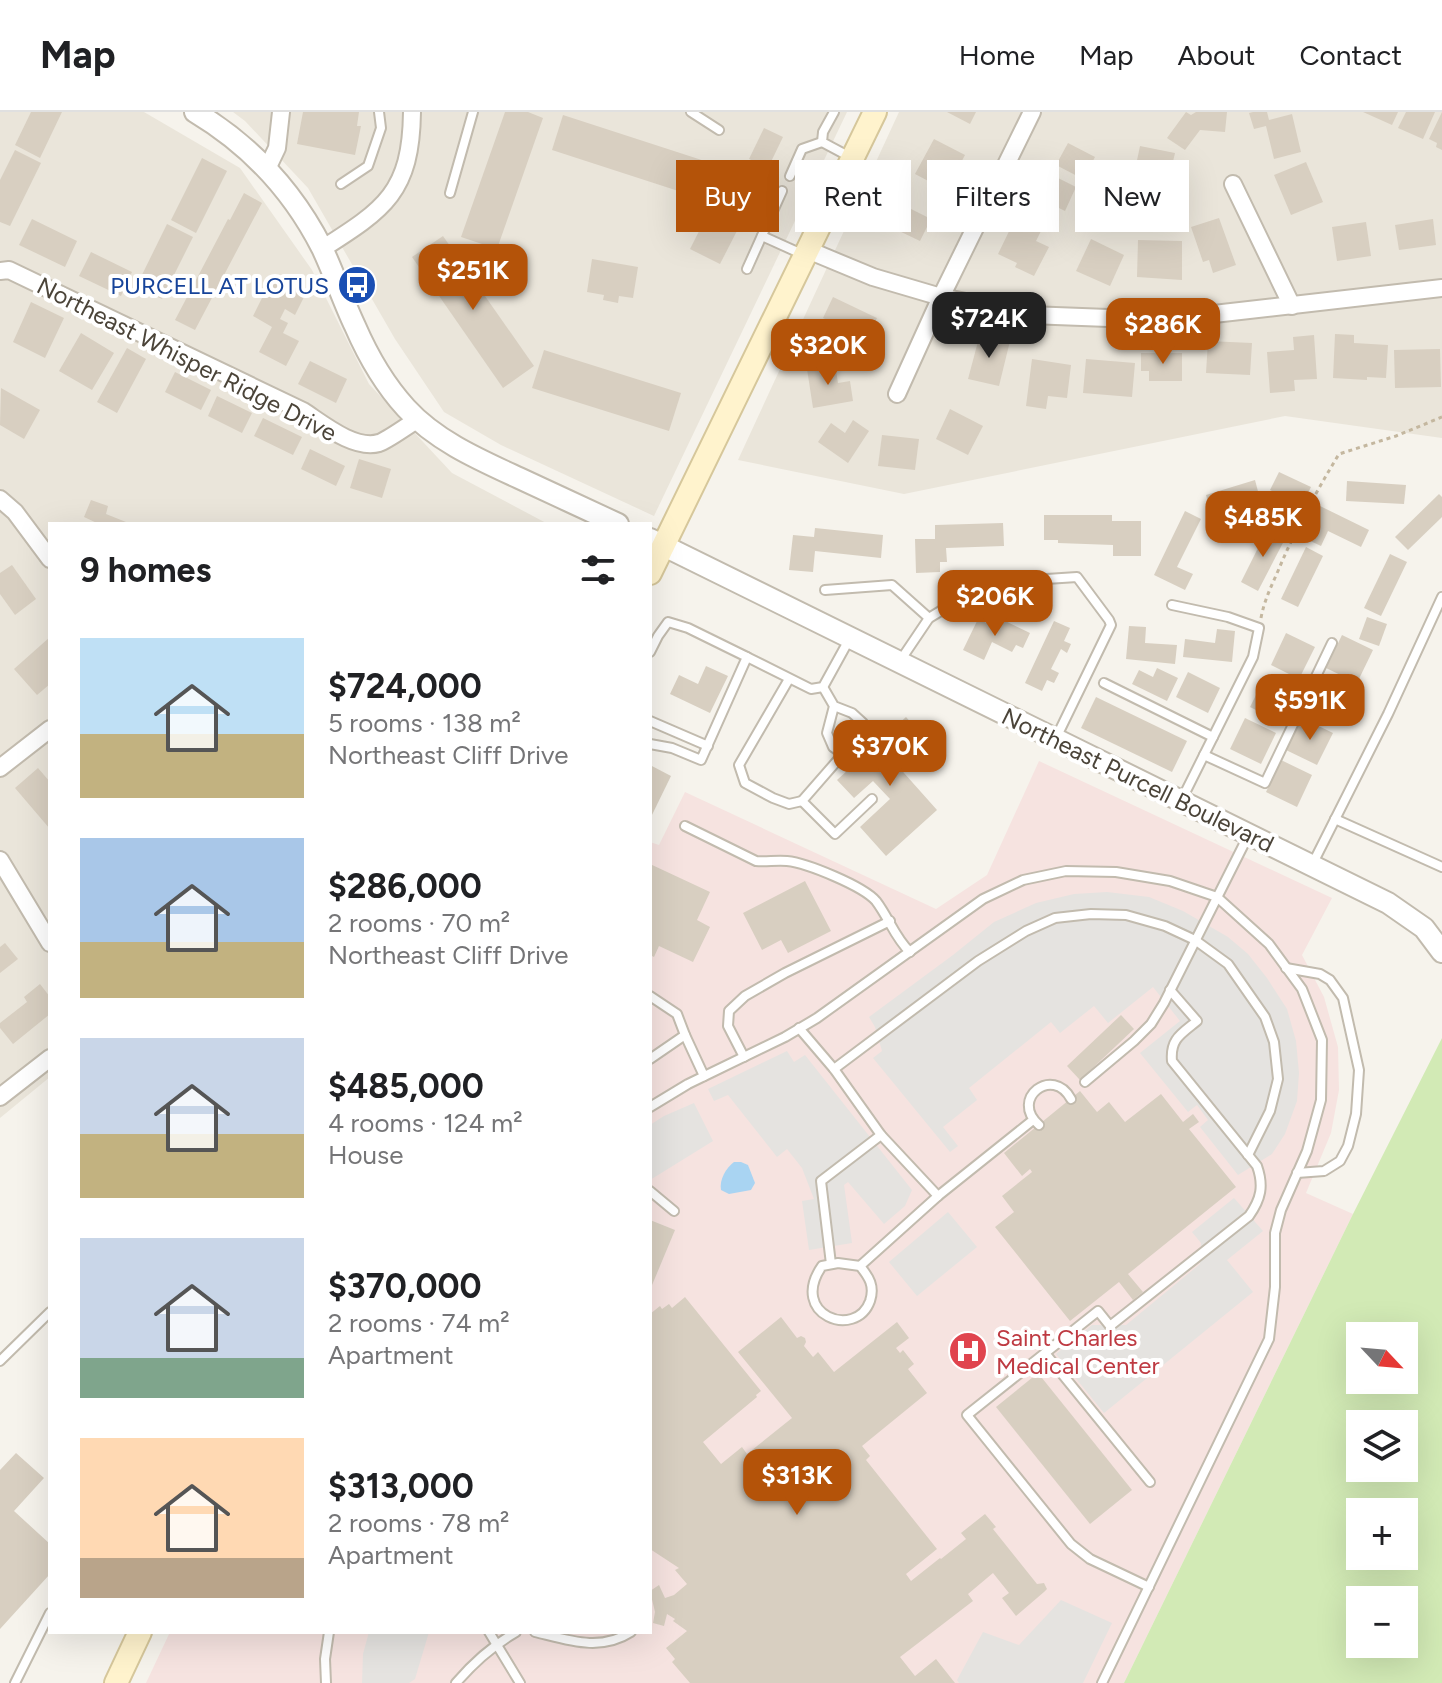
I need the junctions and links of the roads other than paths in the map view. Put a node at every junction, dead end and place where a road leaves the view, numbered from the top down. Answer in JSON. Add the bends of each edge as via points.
{"nodes":[{"id":1,"x":195,"y":112,"type":"edge"},
{"id":2,"x":281,"y":112,"type":"edge"},
{"id":3,"x":379,"y":112,"type":"edge"},
{"id":4,"x":412,"y":112,"type":"edge"},
{"id":5,"x":473,"y":112,"type":"edge"},
{"id":6,"x":691,"y":112,"type":"edge"},
{"id":7,"x":834,"y":112,"type":"edge"},
{"id":8,"x":875,"y":112,"type":"edge"},
{"id":9,"x":1032,"y":112,"type":"edge"},
{"id":10,"x":719,"y":130,"type":"dead end"},
{"id":11,"x":822,"y":142,"type":"junction"},
{"id":12,"x":852,"y":159,"type":"junction"},
{"id":13,"x":267,"y":169,"type":"junction"},
{"id":14,"x":790,"y":176,"type":"dead end"},
{"id":15,"x":341,"y":184,"type":"dead end"},
{"id":16,"x":1233,"y":184,"type":"dead end"},
{"id":17,"x":782,"y":191,"type":"dead end"},
{"id":18,"x":450,"y":193,"type":"dead end"},
{"id":19,"x":762,"y":236,"type":"junction"},
{"id":20,"x":322,"y":249,"type":"junction"},
{"id":21,"x":806,"y":253,"type":"junction"},
{"id":22,"x":747,"y":269,"type":"dead end"},
{"id":23,"x":0,"y":271,"type":"edge"},
{"id":24,"x":1442,"y":288,"type":"edge"},
{"id":25,"x":941,"y":297,"type":"junction"},
{"id":26,"x":1292,"y":306,"type":"junction"},
{"id":27,"x":897,"y":394,"type":"dead end"},
{"id":28,"x":417,"y":420,"type":"junction"},
{"id":29,"x":0,"y":499,"type":"edge"},
{"id":30,"x":614,"y":522,"type":"edge"},
{"id":31,"x":657,"y":542,"type":"edge"},
{"id":32,"x":48,"y":556,"type":"edge"},
{"id":33,"x":652,"y":564,"type":"edge"},
{"id":34,"x":825,"y":590,"type":"dead end"},
{"id":35,"x":1442,"y":597,"type":"edge"},
{"id":36,"x":1172,"y":605,"type":"dead end"},
{"id":37,"x":929,"y":618,"type":"junction"},
{"id":38,"x":850,"y":638,"type":"junction"},
{"id":39,"x":1332,"y":643,"type":"dead end"},
{"id":40,"x":652,"y":649,"type":"edge"},
{"id":41,"x":747,"y":657,"type":"junction"},
{"id":42,"x":898,"y":663,"type":"junction"},
{"id":43,"x":789,"y":679,"type":"junction"},
{"id":44,"x":1104,"y":683,"type":"dead end"},
{"id":45,"x":823,"y":687,"type":"junction"},
{"id":46,"x":834,"y":706,"type":"junction"},
{"id":47,"x":652,"y":722,"type":"edge"},
{"id":48,"x":48,"y":731,"type":"edge"},
{"id":49,"x":1213,"y":737,"type":"junction"},
{"id":50,"x":1055,"y":738,"type":"junction"},
{"id":51,"x":652,"y":744,"type":"edge"},
{"id":52,"x":708,"y":746,"type":"junction"},
{"id":53,"x":843,"y":754,"type":"junction"},
{"id":54,"x":1204,"y":755,"type":"junction"},
{"id":55,"x":0,"y":768,"type":"edge"},
{"id":56,"x":872,"y":799,"type":"dead end"},
{"id":57,"x":1182,"y":800,"type":"junction"},
{"id":58,"x":802,"y":801,"type":"junction"},
{"id":59,"x":1335,"y":819,"type":"junction"},
{"id":60,"x":685,"y":826,"type":"dead end"},
{"id":61,"x":1249,"y":834,"type":"junction"},
{"id":62,"x":0,"y":860,"type":"edge"},
{"id":63,"x":1312,"y":865,"type":"junction"},
{"id":64,"x":1442,"y":867,"type":"edge"},
{"id":65,"x":1217,"y":897,"type":"junction"},
{"id":66,"x":890,"y":921,"type":"junction"},
{"id":67,"x":48,"y":940,"type":"edge"},
{"id":68,"x":1195,"y":940,"type":"junction"},
{"id":69,"x":910,"y":952,"type":"junction"},
{"id":70,"x":1442,"y":952,"type":"edge"},
{"id":71,"x":1286,"y":968,"type":"junction"},
{"id":72,"x":1170,"y":990,"type":"junction"},
{"id":73,"x":652,"y":997,"type":"edge"},
{"id":74,"x":799,"y":1028,"type":"junction"},
{"id":75,"x":685,"y":1035,"type":"junction"},
{"id":76,"x":744,"y":1057,"type":"junction"},
{"id":77,"x":652,"y":1058,"type":"edge"},
{"id":78,"x":48,"y":1060,"type":"edge"},
{"id":79,"x":834,"y":1069,"type":"junction"},
{"id":80,"x":704,"y":1076,"type":"junction"},
{"id":81,"x":1085,"y":1082,"type":"dead end"},
{"id":82,"x":0,"y":1097,"type":"edge"},
{"id":83,"x":1071,"y":1099,"type":"dead end"},
{"id":84,"x":652,"y":1106,"type":"edge"},
{"id":85,"x":881,"y":1135,"type":"junction"},
{"id":86,"x":1248,"y":1155,"type":"junction"},
{"id":87,"x":1297,"y":1173,"type":"junction"},
{"id":88,"x":652,"y":1193,"type":"edge"},
{"id":89,"x":938,"y":1196,"type":"junction"},
{"id":90,"x":674,"y":1211,"type":"dead end"},
{"id":91,"x":831,"y":1264,"type":"junction"},
{"id":92,"x":860,"y":1266,"type":"junction"},
{"id":93,"x":48,"y":1314,"type":"edge"},
{"id":94,"x":1045,"y":1353,"type":"junction"},
{"id":95,"x":0,"y":1361,"type":"edge"},
{"id":96,"x":1150,"y":1482,"type":"dead end"},
{"id":97,"x":1149,"y":1587,"type":"junction"},
{"id":98,"x":48,"y":1617,"type":"edge"},
{"id":99,"x":139,"y":1634,"type":"edge"},
{"id":100,"x":329,"y":1634,"type":"edge"},
{"id":101,"x":490,"y":1634,"type":"edge"},
{"id":102,"x":513,"y":1634,"type":"edge"},
{"id":103,"x":543,"y":1634,"type":"edge"},
{"id":104,"x":628,"y":1634,"type":"edge"},
{"id":105,"x":495,"y":1645,"type":"junction"},
{"id":106,"x":15,"y":1683,"type":"edge"},
{"id":107,"x":116,"y":1683,"type":"edge"},
{"id":108,"x":326,"y":1683,"type":"edge"},
{"id":109,"x":456,"y":1683,"type":"edge"},
{"id":110,"x":520,"y":1683,"type":"edge"},
{"id":111,"x":1102,"y":1683,"type":"edge"}],
"edges":[{"from":1,"to":13,"type":"street"},
{"from":2,"to":13,"type":"street","via":[[277,148]]},
{"from":3,"to":15,"type":"lane","via":[[381,128],[368,166]]},
{"from":4,"to":20,"type":"street","via":[[406,165],[394,192],[381,208]]},
{"from":5,"to":18,"type":"lane"},
{"from":6,"to":10,"type":"lane"},
{"from":7,"to":11,"type":"lane"},
{"from":8,"to":12,"type":"main road"},
{"from":9,"to":25,"type":"street"},
{"from":11,"to":12,"type":"lane"},
{"from":11,"to":14,"type":"lane","via":[[802,149]]},
{"from":12,"to":21,"type":"main road"},
{"from":13,"to":20,"type":"street","via":[[295,202]]},
{"from":16,"to":26,"type":"street"},
{"from":17,"to":19,"type":"lane"},
{"from":19,"to":21,"type":"lane"},
{"from":19,"to":22,"type":"lane"},
{"from":20,"to":28,"type":"street","via":[[379,373]]},
{"from":21,"to":25,"type":"street"},
{"from":21,"to":31,"type":"main road"},
{"from":23,"to":28,"type":"street","name":"Northeast Whisper Ridge Drive","via":[[9,270],[303,411],[344,437],[378,443]]},
{"from":24,"to":26,"type":"street"},
{"from":25,"to":26,"type":"street","via":[[1029,315],[1161,320]]},
{"from":25,"to":27,"type":"street"},
{"from":28,"to":30,"type":"street","via":[[482,460]]},
{"from":29,"to":32,"type":"street"},
{"from":31,"to":33,"type":"main road"},
{"from":31,"to":38,"type":"street","name":"Northeast Purcell Boulevard"},
{"from":34,"to":37,"type":"lane","via":[[892,585]]},
{"from":35,"to":59,"type":"lane"},
{"from":36,"to":49,"type":"lane","via":[[1259,628],[1253,657]]},
{"from":37,"to":42,"type":"lane"},
{"from":37,"to":50,"type":"lane","via":[[987,583],[1077,577],[1111,625]]},
{"from":38,"to":42,"type":"street","name":"Northeast Purcell Boulevard"},
{"from":38,"to":45,"type":"lane"},
{"from":39,"to":54,"type":"lane","via":[[1265,783]]},
{"from":40,"to":41,"type":"lane","via":[[668,622]]},
{"from":41,"to":43,"type":"lane"},
{"from":41,"to":52,"type":"lane"},
{"from":42,"to":50,"type":"street","name":"Northeast Purcell Boulevard"},
{"from":43,"to":45,"type":"lane","via":[[811,689]]},
{"from":43,"to":58,"type":"lane","via":[[739,765],[745,783],[789,804]]},
{"from":44,"to":49,"type":"lane"},
{"from":45,"to":46,"type":"lane"},
{"from":46,"to":53,"type":"lane","via":[[827,733]]},
{"from":46,"to":53,"type":"lane","via":[[863,723],[864,734]]},
{"from":47,"to":52,"type":"lane"},
{"from":48,"to":55,"type":"street"},
{"from":49,"to":54,"type":"lane"},
{"from":50,"to":57,"type":"street","name":"Northeast Purcell Boulevard"},
{"from":51,"to":52,"type":"lane","via":[[701,760]]},
{"from":53,"to":58,"type":"lane"},
{"from":54,"to":57,"type":"lane"},
{"from":56,"to":58,"type":"lane","via":[[835,834]]},
{"from":57,"to":61,"type":"street","name":"Northeast Purcell Boulevard"},
{"from":59,"to":63,"type":"lane"},
{"from":59,"to":64,"type":"lane"},
{"from":60,"to":66,"type":"lane","via":[[756,861],[787,861],[833,875],[873,898]]},
{"from":61,"to":63,"type":"street","name":"Northeast Purcell Boulevard"},
{"from":61,"to":65,"type":"lane"},
{"from":62,"to":67,"type":"street"},
{"from":63,"to":70,"type":"street","name":"Northeast Purcell Boulevard","via":[[1388,903],[1424,928]]},
{"from":65,"to":68,"type":"lane"},
{"from":65,"to":69,"type":"lane","via":[[1170,881],[1066,871],[1023,880],[983,899]]},
{"from":65,"to":71,"type":"lane","via":[[1269,944]]},
{"from":66,"to":69,"type":"lane"},
{"from":66,"to":76,"type":"lane","via":[[745,996],[729,1011],[728,1026]]},
{"from":68,"to":72,"type":"lane"},
{"from":68,"to":79,"type":"lane","via":[[1126,915],[1055,918],[978,961]]},
{"from":68,"to":86,"type":"lane","via":[[1228,964],[1265,1017],[1274,1042],[1278,1079],[1270,1111]]},
{"from":69,"to":74,"type":"lane"},
{"from":71,"to":87,"type":"lane","via":[[1302,989],[1322,1040],[1321,1100]]},
{"from":71,"to":87,"type":"lane","via":[[1320,974],[1343,998],[1359,1070],[1356,1114],[1340,1161],[1324,1171]]},
{"from":72,"to":81,"type":"lane","via":[[1151,1024]]},
{"from":72,"to":86,"type":"lane","via":[[1197,1021],[1177,1037],[1172,1061]]},
{"from":73,"to":75,"type":"lane","via":[[677,1014]]},
{"from":74,"to":76,"type":"lane"},
{"from":74,"to":79,"type":"lane"},
{"from":75,"to":77,"type":"lane"},
{"from":75,"to":80,"type":"lane"},
{"from":76,"to":80,"type":"lane"},
{"from":78,"to":82,"type":"street"},
{"from":79,"to":85,"type":"lane"},
{"from":80,"to":84,"type":"lane"},
{"from":83,"to":89,"type":"lane","via":[[1061,1087],[1037,1089],[1029,1104],[1036,1122]]},
{"from":85,"to":89,"type":"lane"},
{"from":85,"to":91,"type":"lane","via":[[821,1181]]},
{"from":86,"to":94,"type":"lane","via":[[1261,1179],[1257,1205],[1249,1216],[1110,1326],[1098,1311]]},
{"from":87,"to":97,"type":"lane","via":[[1275,1233],[1269,1339]]},
{"from":88,"to":90,"type":"lane"},
{"from":89,"to":92,"type":"lane"},
{"from":91,"to":92,"type":"lane"},
{"from":91,"to":92,"type":"lane","via":[[822,1266],[815,1277],[812,1295],[826,1316],[839,1320],[851,1320],[869,1305],[872,1290]]},
{"from":93,"to":95,"type":"lane"},
{"from":94,"to":96,"type":"lane"},
{"from":94,"to":97,"type":"lane","via":[[967,1415],[1071,1544]]},
{"from":97,"to":111,"type":"lane"},
{"from":98,"to":106,"type":"lane"},
{"from":99,"to":107,"type":"main road"},
{"from":100,"to":108,"type":"lane"},
{"from":101,"to":105,"type":"lane"},
{"from":102,"to":105,"type":"lane"},
{"from":103,"to":104,"type":"lane","via":[[579,1643]]},
{"from":105,"to":109,"type":"lane"},
{"from":105,"to":110,"type":"lane"}]}
